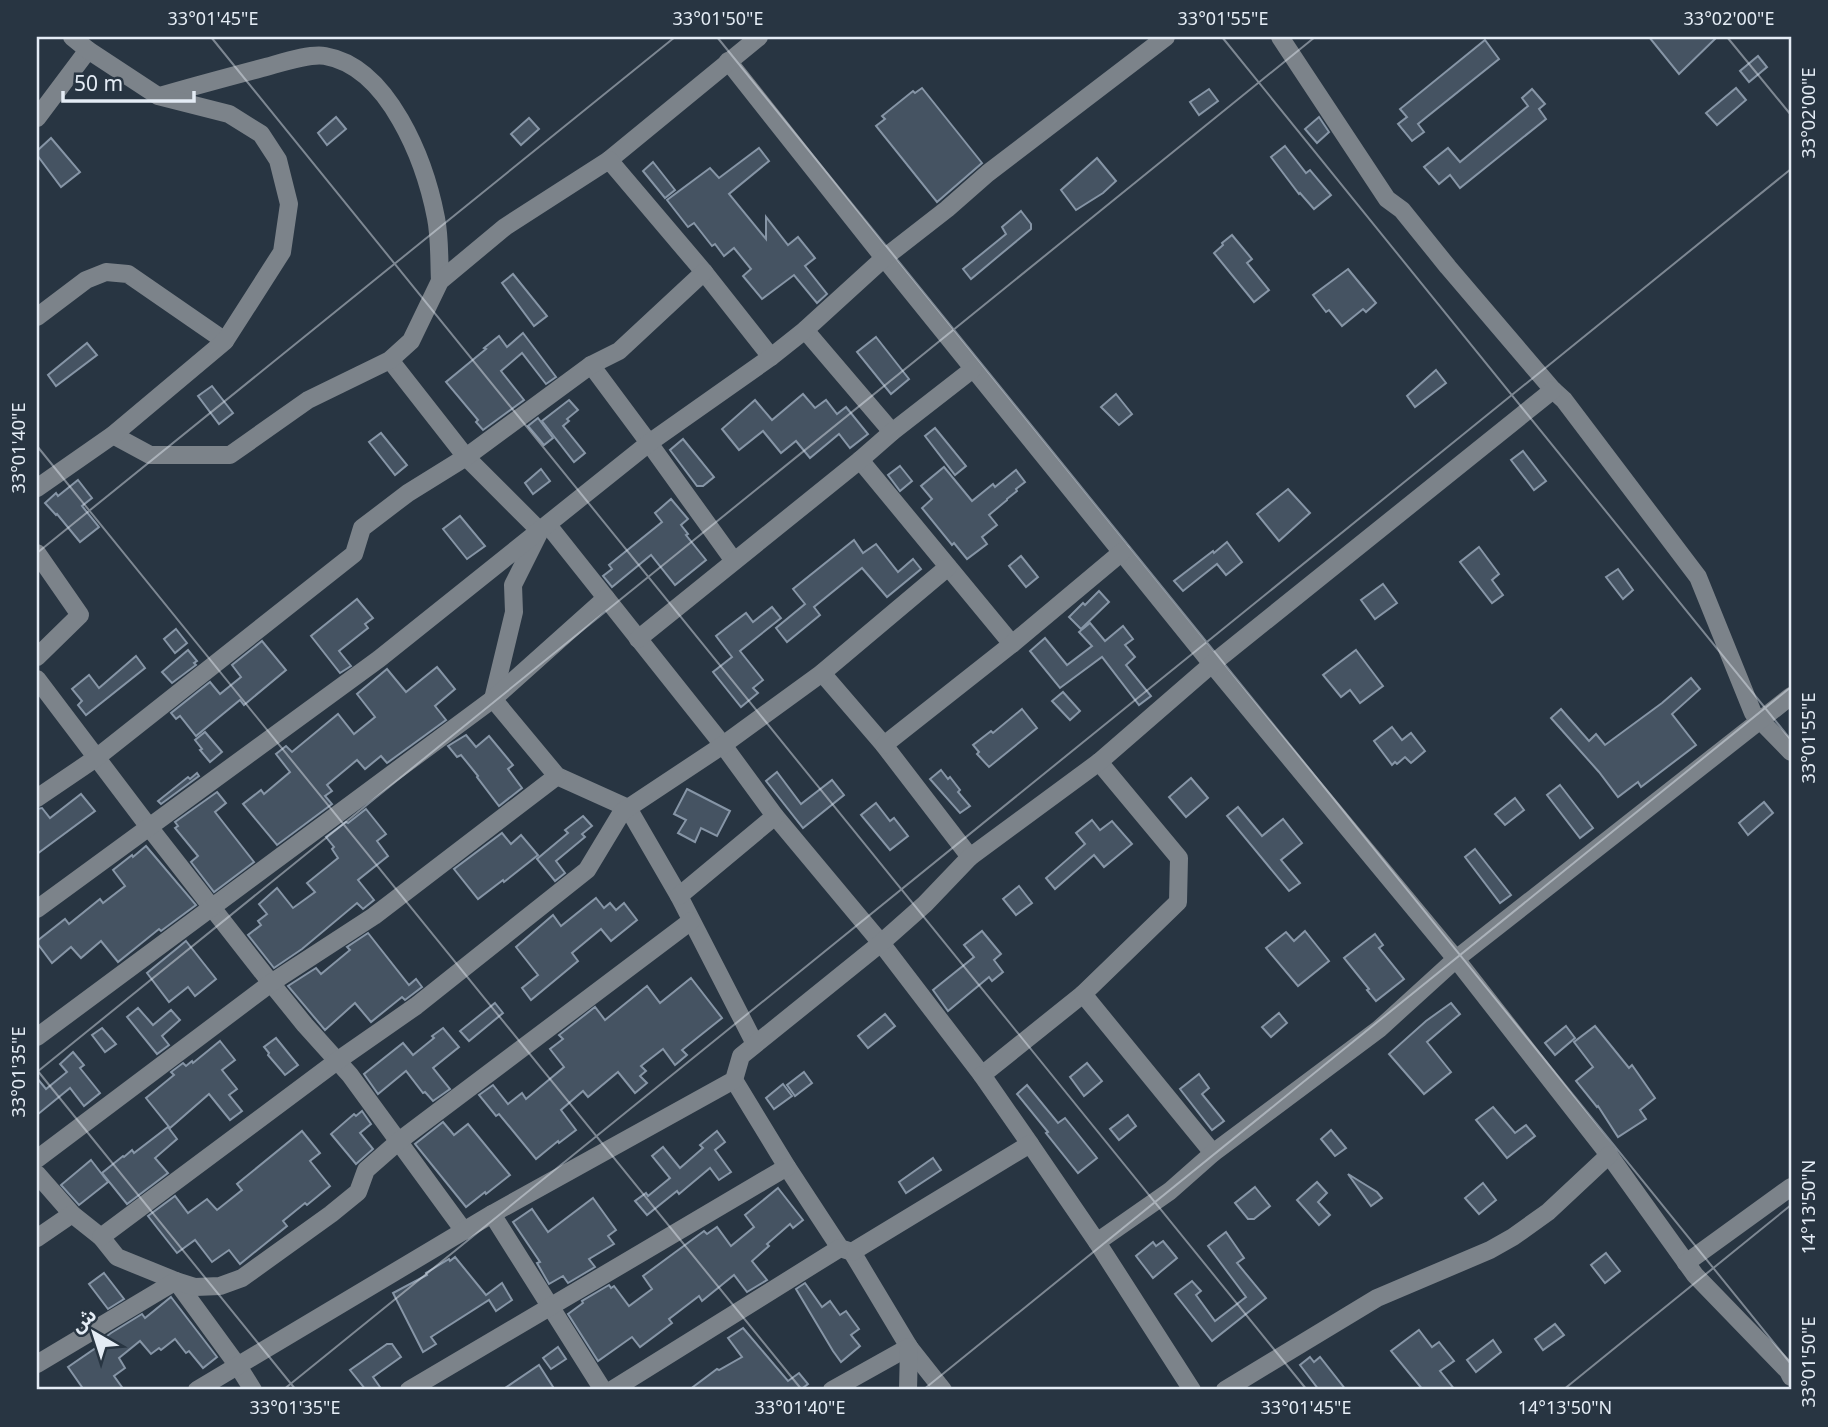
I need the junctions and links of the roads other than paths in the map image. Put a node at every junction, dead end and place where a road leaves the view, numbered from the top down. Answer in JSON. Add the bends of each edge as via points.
{"nodes":[{"id":1,"x":72,"y":37,"type":"edge"},
{"id":2,"x":759,"y":37,"type":"edge"},
{"id":3,"x":1166,"y":37,"type":"edge"},
{"id":4,"x":1280,"y":37,"type":"edge"},
{"id":5,"x":88,"y":50,"type":"junction"},
{"id":6,"x":728,"y":61,"type":"junction"},
{"id":7,"x":158,"y":96,"type":"junction"},
{"id":8,"x":37,"y":118,"type":"edge"},
{"id":9,"x":609,"y":160,"type":"junction"},
{"id":10,"x":884,"y":258,"type":"junction"},
{"id":11,"x":704,"y":272,"type":"junction"},
{"id":12,"x":440,"y":281,"type":"junction"},
{"id":13,"x":37,"y":317,"type":"edge"},
{"id":14,"x":805,"y":330,"type":"junction"},
{"id":15,"x":225,"y":341,"type":"junction"},
{"id":16,"x":771,"y":357,"type":"junction"},
{"id":17,"x":390,"y":360,"type":"junction"},
{"id":18,"x":591,"y":365,"type":"junction"},
{"id":19,"x":973,"y":369,"type":"junction"},
{"id":20,"x":1553,"y":390,"type":"junction"},
{"id":21,"x":892,"y":432,"type":"junction"},
{"id":22,"x":113,"y":435,"type":"junction"},
{"id":23,"x":649,"y":443,"type":"junction"},
{"id":24,"x":466,"y":457,"type":"junction"},
{"id":25,"x":860,"y":460,"type":"junction"},
{"id":26,"x":37,"y":488,"type":"edge"},
{"id":27,"x":544,"y":528,"type":"junction"},
{"id":28,"x":1122,"y":552,"type":"junction"},
{"id":29,"x":37,"y":553,"type":"edge"},
{"id":30,"x":734,"y":561,"type":"junction"},
{"id":31,"x":948,"y":567,"type":"junction"},
{"id":32,"x":606,"y":598,"type":"junction"},
{"id":33,"x":638,"y":639,"type":"junction"},
{"id":34,"x":1013,"y":644,"type":"junction"},
{"id":35,"x":37,"y":657,"type":"edge"},
{"id":36,"x":1212,"y":664,"type":"junction"},
{"id":37,"x":822,"y":673,"type":"junction"},
{"id":38,"x":37,"y":679,"type":"edge"},
{"id":39,"x":1791,"y":696,"type":"edge"},
{"id":40,"x":493,"y":699,"type":"junction"},
{"id":41,"x":1759,"y":721,"type":"junction"},
{"id":42,"x":884,"y":745,"type":"junction"},
{"id":43,"x":723,"y":746,"type":"junction"},
{"id":44,"x":1791,"y":752,"type":"edge"},
{"id":45,"x":96,"y":758,"type":"junction"},
{"id":46,"x":1099,"y":762,"type":"junction"},
{"id":47,"x":557,"y":776,"type":"junction"},
{"id":48,"x":37,"y":798,"type":"edge"},
{"id":49,"x":628,"y":808,"type":"junction"},
{"id":50,"x":775,"y":816,"type":"junction"},
{"id":51,"x":149,"y":827,"type":"junction"},
{"id":52,"x":970,"y":857,"type":"junction"},
{"id":53,"x":679,"y":896,"type":"junction"},
{"id":54,"x":212,"y":908,"type":"junction"},
{"id":55,"x":37,"y":909,"type":"edge"},
{"id":56,"x":691,"y":921,"type":"junction"},
{"id":57,"x":881,"y":943,"type":"junction"},
{"id":58,"x":1456,"y":959,"type":"junction"},
{"id":59,"x":271,"y":983,"type":"junction"},
{"id":60,"x":1083,"y":994,"type":"junction"},
{"id":61,"x":37,"y":1037,"type":"edge"},
{"id":62,"x":755,"y":1044,"type":"junction"},
{"id":63,"x":337,"y":1061,"type":"junction"},
{"id":64,"x":982,"y":1075,"type":"junction"},
{"id":65,"x":734,"y":1080,"type":"junction"},
{"id":66,"x":399,"y":1141,"type":"junction"},
{"id":67,"x":1030,"y":1144,"type":"junction"},
{"id":68,"x":1213,"y":1153,"type":"junction"},
{"id":69,"x":1609,"y":1155,"type":"junction"},
{"id":70,"x":37,"y":1159,"type":"edge"},
{"id":71,"x":787,"y":1167,"type":"junction"},
{"id":72,"x":37,"y":1174,"type":"edge"},
{"id":73,"x":1791,"y":1188,"type":"edge"},
{"id":74,"x":72,"y":1214,"type":"junction"},
{"id":75,"x":492,"y":1214,"type":"junction"},
{"id":76,"x":464,"y":1231,"type":"junction"},
{"id":77,"x":101,"y":1237,"type":"junction"},
{"id":78,"x":37,"y":1238,"type":"edge"},
{"id":79,"x":1097,"y":1242,"type":"junction"},
{"id":80,"x":846,"y":1250,"type":"junction"},
{"id":81,"x":1686,"y":1263,"type":"junction"},
{"id":82,"x":176,"y":1281,"type":"junction"},
{"id":83,"x":549,"y":1306,"type":"junction"},
{"id":84,"x":909,"y":1347,"type":"junction"},
{"id":85,"x":37,"y":1364,"type":"edge"},
{"id":86,"x":238,"y":1366,"type":"junction"},
{"id":87,"x":1791,"y":1377,"type":"edge"},
{"id":88,"x":197,"y":1390,"type":"edge"},
{"id":89,"x":253,"y":1390,"type":"edge"},
{"id":90,"x":409,"y":1390,"type":"edge"},
{"id":91,"x":603,"y":1390,"type":"edge"},
{"id":92,"x":612,"y":1390,"type":"edge"},
{"id":93,"x":832,"y":1390,"type":"edge"},
{"id":94,"x":908,"y":1390,"type":"edge"},
{"id":95,"x":943,"y":1390,"type":"edge"},
{"id":96,"x":1192,"y":1390,"type":"edge"},
{"id":97,"x":1225,"y":1390,"type":"edge"}],
"edges":[{"from":1,"to":5,"type":"street"},
{"from":2,"to":6,"type":"street"},
{"from":3,"to":10,"type":"street"},
{"from":4,"to":20,"type":"street","via":[[1387,199],[1402,210]]},
{"from":5,"to":7,"type":"street"},
{"from":5,"to":8,"type":"street"},
{"from":6,"to":9,"type":"street"},
{"from":6,"to":10,"type":"street"},
{"from":7,"to":12,"type":"street","via":[[303,58],[323,55],[353,66],[378,87],[403,125],[424,173],[436,220]]},
{"from":7,"to":15,"type":"street","via":[[229,114],[261,134],[278,160],[289,204],[282,252]]},
{"from":9,"to":11,"type":"street"},
{"from":9,"to":12,"type":"street","via":[[505,227]]},
{"from":10,"to":14,"type":"street"},
{"from":10,"to":19,"type":"street"},
{"from":11,"to":16,"type":"street"},
{"from":11,"to":18,"type":"street","via":[[619,351]]},
{"from":12,"to":17,"type":"street","via":[[411,341]]},
{"from":13,"to":15,"type":"street","via":[[86,280],[106,272],[128,274]]},
{"from":14,"to":16,"type":"street"},
{"from":14,"to":21,"type":"street"},
{"from":15,"to":22,"type":"street"},
{"from":16,"to":23,"type":"street"},
{"from":17,"to":22,"type":"street","via":[[308,400],[230,455],[150,455]]},
{"from":17,"to":24,"type":"street"},
{"from":18,"to":23,"type":"street"},
{"from":18,"to":24,"type":"street"},
{"from":19,"to":21,"type":"street"},
{"from":19,"to":28,"type":"street"},
{"from":20,"to":36,"type":"street"},
{"from":20,"to":41,"type":"street","via":[[1698,578]]},
{"from":21,"to":25,"type":"street"},
{"from":22,"to":26,"type":"street"},
{"from":23,"to":27,"type":"street"},
{"from":23,"to":30,"type":"street"},
{"from":24,"to":27,"type":"street"},
{"from":24,"to":45,"type":"street","via":[[362,528],[354,555]]},
{"from":25,"to":30,"type":"street"},
{"from":25,"to":31,"type":"street"},
{"from":27,"to":32,"type":"street"},
{"from":27,"to":40,"type":"street","via":[[513,585],[514,612]]},
{"from":27,"to":51,"type":"street","via":[[379,659]]},
{"from":28,"to":34,"type":"street"},
{"from":28,"to":36,"type":"street"},
{"from":29,"to":35,"type":"street","via":[[80,615]]},
{"from":30,"to":33,"type":"street"},
{"from":31,"to":34,"type":"street"},
{"from":31,"to":37,"type":"street"},
{"from":32,"to":33,"type":"street"},
{"from":32,"to":40,"type":"street"},
{"from":33,"to":43,"type":"street"},
{"from":34,"to":42,"type":"street"},
{"from":36,"to":46,"type":"street"},
{"from":36,"to":58,"type":"street"},
{"from":37,"to":42,"type":"street"},
{"from":37,"to":43,"type":"street"},
{"from":38,"to":45,"type":"street"},
{"from":39,"to":41,"type":"street"},
{"from":40,"to":47,"type":"street"},
{"from":40,"to":54,"type":"street"},
{"from":41,"to":44,"type":"street"},
{"from":41,"to":58,"type":"street"},
{"from":42,"to":52,"type":"street"},
{"from":43,"to":49,"type":"street"},
{"from":43,"to":50,"type":"street"},
{"from":45,"to":48,"type":"street"},
{"from":45,"to":51,"type":"street"},
{"from":46,"to":52,"type":"street"},
{"from":46,"to":60,"type":"street","via":[[1179,858],[1178,902]]},
{"from":47,"to":49,"type":"street"},
{"from":47,"to":59,"type":"street","via":[[374,916]]},
{"from":49,"to":53,"type":"street"},
{"from":49,"to":63,"type":"street","via":[[587,870],[416,1006]]},
{"from":50,"to":53,"type":"street"},
{"from":50,"to":57,"type":"street"},
{"from":51,"to":54,"type":"street"},
{"from":51,"to":55,"type":"street"},
{"from":52,"to":57,"type":"street"},
{"from":53,"to":56,"type":"street"},
{"from":54,"to":59,"type":"street"},
{"from":54,"to":61,"type":"street"},
{"from":56,"to":62,"type":"street"},
{"from":56,"to":66,"type":"street"},
{"from":57,"to":62,"type":"street"},
{"from":57,"to":64,"type":"street"},
{"from":58,"to":68,"type":"street","via":[[1379,1029]]},
{"from":58,"to":69,"type":"street"},
{"from":59,"to":63,"type":"street"},
{"from":59,"to":70,"type":"street"},
{"from":60,"to":64,"type":"street"},
{"from":60,"to":68,"type":"street"},
{"from":62,"to":65,"type":"street","via":[[741,1056]]},
{"from":63,"to":66,"type":"street"},
{"from":63,"to":77,"type":"street"},
{"from":64,"to":67,"type":"street"},
{"from":65,"to":71,"type":"street"},
{"from":65,"to":75,"type":"street"},
{"from":66,"to":76,"type":"street"},
{"from":66,"to":82,"type":"street","via":[[366,1170],[358,1192],[242,1278],[220,1286],[195,1287]]},
{"from":67,"to":79,"type":"street"},
{"from":67,"to":80,"type":"street"},
{"from":68,"to":79,"type":"street","via":[[1170,1191]]},
{"from":69,"to":81,"type":"street"},
{"from":69,"to":97,"type":"street","via":[[1548,1212],[1513,1237],[1377,1298]]},
{"from":71,"to":80,"type":"street"},
{"from":71,"to":83,"type":"street"},
{"from":72,"to":74,"type":"street"},
{"from":73,"to":81,"type":"street"},
{"from":74,"to":77,"type":"street"},
{"from":74,"to":78,"type":"street"},
{"from":75,"to":76,"type":"street"},
{"from":75,"to":83,"type":"street"},
{"from":76,"to":86,"type":"street"},
{"from":77,"to":82,"type":"street","via":[[117,1257]]},
{"from":79,"to":96,"type":"street"},
{"from":80,"to":84,"type":"street"},
{"from":80,"to":92,"type":"street"},
{"from":81,"to":87,"type":"street"},
{"from":82,"to":85,"type":"street"},
{"from":82,"to":86,"type":"street"},
{"from":83,"to":90,"type":"street"},
{"from":83,"to":91,"type":"street"},
{"from":84,"to":93,"type":"street"},
{"from":84,"to":94,"type":"street"},
{"from":84,"to":95,"type":"street"},
{"from":86,"to":88,"type":"street"},
{"from":86,"to":89,"type":"street"}]}
